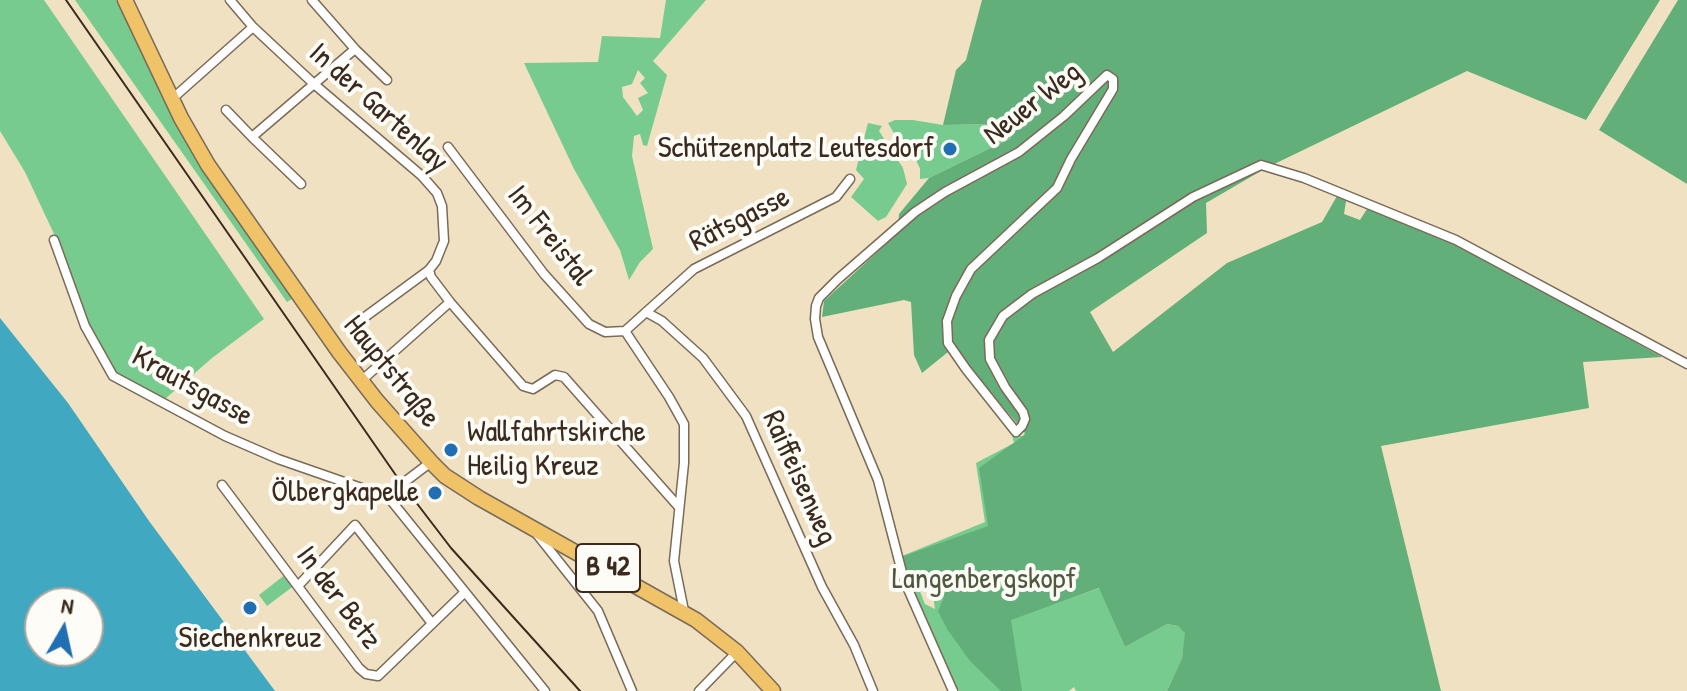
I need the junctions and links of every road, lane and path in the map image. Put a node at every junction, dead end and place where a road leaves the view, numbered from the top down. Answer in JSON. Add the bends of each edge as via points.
{"nodes":[{"id":1,"x":125,"y":0,"type":"edge"},
{"id":2,"x":230,"y":0,"type":"edge"},
{"id":3,"x":312,"y":0,"type":"edge"},
{"id":4,"x":253,"y":27,"type":"junction"},
{"id":5,"x":355,"y":49,"type":"junction"},
{"id":6,"x":387,"y":80,"type":"dead end"},
{"id":7,"x":314,"y":84,"type":"junction"},
{"id":8,"x":171,"y":100,"type":"junction"},
{"id":9,"x":226,"y":110,"type":"dead end"},
{"id":10,"x":252,"y":137,"type":"junction"},
{"id":11,"x":448,"y":147,"type":"dead end"},
{"id":12,"x":850,"y":179,"type":"dead end"},
{"id":13,"x":301,"y":184,"type":"dead end"},
{"id":14,"x":54,"y":240,"type":"dead end"},
{"id":15,"x":429,"y":270,"type":"junction"},
{"id":16,"x":450,"y":302,"type":"junction"},
{"id":17,"x":646,"y":312,"type":"junction"},
{"id":18,"x":354,"y":325,"type":"dead end"},
{"id":19,"x":625,"y":331,"type":"junction"},
{"id":20,"x":1687,"y":364,"type":"edge"},
{"id":21,"x":361,"y":381,"type":"junction"},
{"id":22,"x":431,"y":462,"type":"junction"},
{"id":23,"x":222,"y":485,"type":"dead end"},
{"id":24,"x":385,"y":493,"type":"junction"},
{"id":25,"x":678,"y":506,"type":"junction"},
{"id":26,"x":534,"y":529,"type":"junction"},
{"id":27,"x":298,"y":586,"type":"junction"},
{"id":28,"x":464,"y":593,"type":"junction"},
{"id":29,"x":684,"y":612,"type":"junction"},
{"id":30,"x":431,"y":622,"type":"junction"},
{"id":31,"x":737,"y":652,"type":"junction"},
{"id":32,"x":545,"y":691,"type":"edge"},
{"id":33,"x":632,"y":691,"type":"edge"},
{"id":34,"x":699,"y":691,"type":"edge"},
{"id":35,"x":773,"y":691,"type":"edge"},
{"id":36,"x":873,"y":691,"type":"edge"},
{"id":37,"x":953,"y":691,"type":"edge"}],
"edges":[{"from":1,"to":8,"type":"main road","name":"Hauptstraße","number":"B 42"},
{"from":2,"to":4,"type":"street","name":"In der Gartenlay"},
{"from":3,"to":5,"type":"street"},
{"from":4,"to":7,"type":"street","name":"In der Gartenlay"},
{"from":4,"to":8,"type":"street"},
{"from":5,"to":6,"type":"street"},
{"from":5,"to":7,"type":"street"},
{"from":7,"to":10,"type":"street"},
{"from":7,"to":15,"type":"street","name":"In der Gartenlay","via":[[437,193],[444,241]]},
{"from":8,"to":21,"type":"main road","name":"Hauptstraße","number":"B 42","via":[[208,165]]},
{"from":9,"to":10,"type":"street"},
{"from":10,"to":13,"type":"street"},
{"from":11,"to":19,"type":"street","name":"Im Freistal","via":[[544,274],[589,324],[605,332]]},
{"from":12,"to":17,"type":"street","name":"Rätsgasse","via":[[836,197],[694,269]]},
{"from":14,"to":24,"type":"street","name":"Krautsgasse","via":[[85,326],[113,376],[225,436],[328,477]]},
{"from":15,"to":16,"type":"street"},
{"from":15,"to":18,"type":"street"},
{"from":16,"to":21,"type":"street"},
{"from":16,"to":25,"type":"street","via":[[528,389],[555,375],[564,377]]},
{"from":17,"to":19,"type":"street","name":"Rätsgasse"},
{"from":17,"to":36,"type":"street","name":"Raiffeisenweg","via":[[703,358],[746,416]]},
{"from":19,"to":25,"type":"street","via":[[684,424]]},
{"from":20,"to":37,"type":"street","name":"Neuer Weg","via":[[1456,240],[1261,165],[1193,197],[1003,316],[989,340],[990,359],[1023,412],[1025,419],[1016,432],[948,343],[947,321],[971,269],[1057,188],[1113,89],[1107,75],[1019,152],[915,212],[819,298],[818,337],[878,480],[904,580]]},
{"from":21,"to":22,"type":"main road","name":"Hauptstraße","number":"B 42"},
{"from":22,"to":24,"type":"street"},
{"from":22,"to":26,"type":"main road","name":"Hauptstraße","number":"B 42","via":[[462,488]]},
{"from":23,"to":27,"type":"street","name":"In der Betz"},
{"from":24,"to":28,"type":"street"},
{"from":25,"to":29,"type":"street","via":[[674,561]]},
{"from":26,"to":29,"type":"main road","name":"Hauptstraße","number":"B 42"},
{"from":26,"to":33,"type":"street","via":[[598,611]]},
{"from":27,"to":30,"type":"street","name":"In der Betz","via":[[359,668],[372,676],[378,676]]},
{"from":27,"to":30,"type":"street","via":[[355,525]]},
{"from":28,"to":30,"type":"street","name":"In der Betz"},
{"from":28,"to":32,"type":"street"},
{"from":29,"to":31,"type":"main road","name":"Hauptstraße","number":"B 42"},
{"from":31,"to":34,"type":"street"},
{"from":31,"to":35,"type":"main road","name":"Hauptstraße","number":"B 42"}]}
